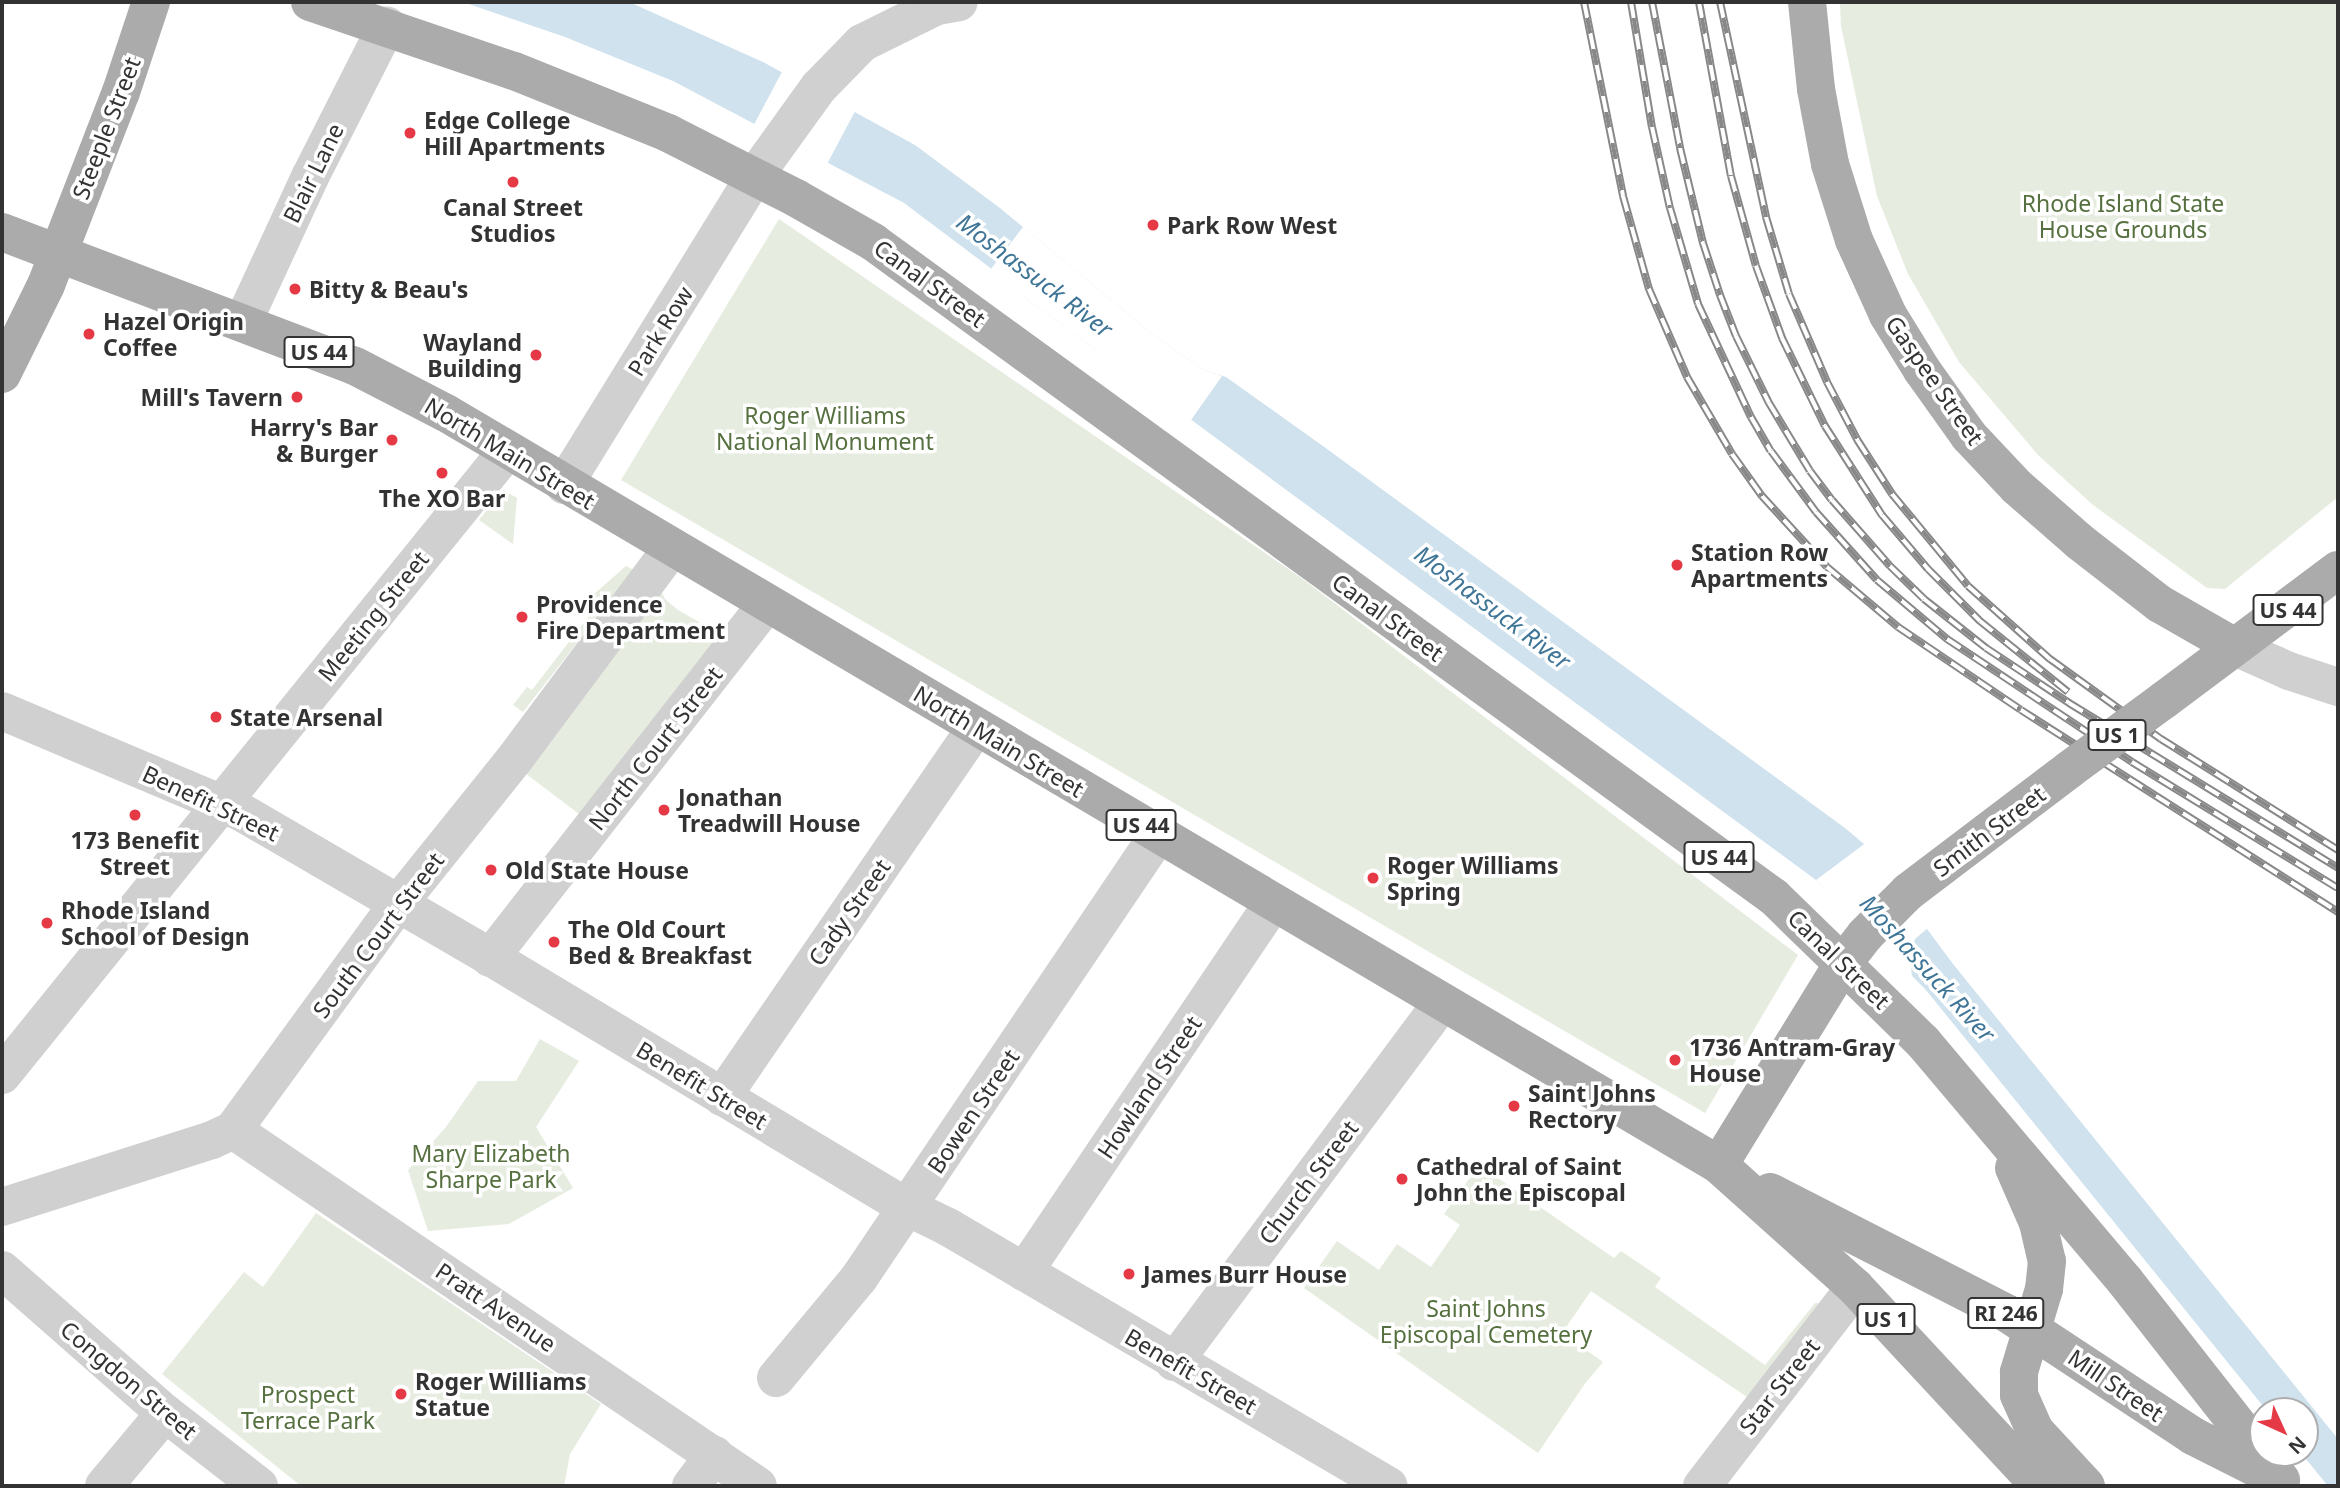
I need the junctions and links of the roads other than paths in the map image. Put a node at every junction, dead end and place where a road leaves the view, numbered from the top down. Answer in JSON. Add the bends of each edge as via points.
{"nodes":[{"id":1,"x":151,"y":2,"type":"edge"},
{"id":2,"x":310,"y":2,"type":"edge"},
{"id":3,"x":959,"y":2,"type":"edge"},
{"id":4,"x":1807,"y":2,"type":"edge"},
{"id":5,"x":387,"y":25,"type":"junction"},
{"id":6,"x":754,"y":177,"type":"junction"},
{"id":7,"x":2,"y":232,"type":"edge"},
{"id":8,"x":58,"y":253,"type":"junction"},
{"id":9,"x":243,"y":322,"type":"junction"},
{"id":10,"x":2,"y":374,"type":"edge"},
{"id":11,"x":507,"y":451,"type":"junction"},
{"id":12,"x":564,"y":485,"type":"junction"},
{"id":13,"x":672,"y":548,"type":"junction"},
{"id":14,"x":2338,"y":570,"type":"edge"},
{"id":15,"x":767,"y":604,"type":"junction"},
{"id":16,"x":2235,"y":647,"type":"junction"},
{"id":17,"x":2338,"y":687,"type":"edge"},
{"id":18,"x":2,"y":711,"type":"edge"},
{"id":19,"x":976,"y":727,"type":"junction"},
{"id":20,"x":222,"y":803,"type":"junction"},
{"id":21,"x":1158,"y":835,"type":"junction"},
{"id":22,"x":1273,"y":903,"type":"junction"},
{"id":23,"x":398,"y":904,"type":"junction"},
{"id":24,"x":1855,"y":948,"type":"junction"},
{"id":25,"x":490,"y":958,"type":"junction"},
{"id":26,"x":1442,"y":1002,"type":"junction"},
{"id":27,"x":2,"y":1075,"type":"edge"},
{"id":28,"x":722,"y":1097,"type":"junction"},
{"id":29,"x":1974,"y":1104,"type":"junction"},
{"id":30,"x":233,"y":1130,"type":"junction"},
{"id":31,"x":1719,"y":1165,"type":"junction"},
{"id":32,"x":2,"y":1207,"type":"edge"},
{"id":33,"x":907,"y":1207,"type":"junction"},
{"id":34,"x":2,"y":1270,"type":"edge"},
{"id":35,"x":1024,"y":1272,"type":"junction"},
{"id":36,"x":1855,"y":1287,"type":"junction"},
{"id":37,"x":2031,"y":1329,"type":"junction"},
{"id":38,"x":1174,"y":1362,"type":"junction"},
{"id":39,"x":776,"y":1378,"type":"dead end"},
{"id":40,"x":165,"y":1413,"type":"junction"},
{"id":41,"x":715,"y":1455,"type":"junction"},
{"id":42,"x":2286,"y":1483,"type":"edge"},
{"id":43,"x":104,"y":1486,"type":"edge"},
{"id":44,"x":260,"y":1486,"type":"edge"},
{"id":45,"x":691,"y":1486,"type":"edge"},
{"id":46,"x":758,"y":1486,"type":"edge"},
{"id":47,"x":1389,"y":1486,"type":"edge"},
{"id":48,"x":1702,"y":1486,"type":"edge"},
{"id":49,"x":2040,"y":1486,"type":"edge"},
{"id":50,"x":2086,"y":1486,"type":"edge"}],
"edges":[{"from":1,"to":8,"type":"main road","name":"Steeple Street"},
{"from":2,"to":5,"type":"main road","name":"Canal Street","number":"US 44"},
{"from":3,"to":6,"type":"street","via":[[937,6],[862,43],[819,87]]},
{"from":4,"to":16,"type":"main road","name":"Gaspee Street","via":[[1816,89],[1854,240],[1888,315],[1922,370],[1969,436],[2017,487],[2160,604]]},
{"from":5,"to":6,"type":"main road","name":"Canal Street","number":"US 44","via":[[550,84],[693,144]]},
{"from":5,"to":9,"type":"street","name":"Blair Lane"},
{"from":6,"to":12,"type":"street","name":"Park Row"},
{"from":6,"to":24,"type":"main road","name":"Canal Street","number":"US 44","via":[[873,242],[937,286],[1774,897]]},
{"from":7,"to":8,"type":"main road","name":"North Main Street","number":"US 44"},
{"from":8,"to":9,"type":"main road","name":"North Main Street","number":"US 44"},
{"from":8,"to":10,"type":"main road","name":"Steeple Street"},
{"from":9,"to":11,"type":"main road","name":"North Main Street","number":"US 44","via":[[355,366]]},
{"from":11,"to":12,"type":"main road","name":"North Main Street","number":"US 44"},
{"from":11,"to":20,"type":"street","name":"Meeting Street"},
{"from":12,"to":13,"type":"main road","name":"North Main Street","number":"US 44"},
{"from":13,"to":15,"type":"main road","name":"North Main Street","number":"US 44"},
{"from":13,"to":23,"type":"street","name":"South Court Street","via":[[540,726]]},
{"from":14,"to":16,"type":"main road","name":"Smith Street","number":"US 44"},
{"from":15,"to":19,"type":"main road","name":"North Main Street","number":"US 44"},
{"from":15,"to":25,"type":"street","name":"North Court Street"},
{"from":16,"to":17,"type":"street"},
{"from":16,"to":24,"type":"main road","name":"Smith Street","number":"US 1","bridge":true,"via":[[1908,892]]},
{"from":18,"to":20,"type":"street","name":"Benefit Street"},
{"from":19,"to":21,"type":"main road","name":"North Main Street","number":"US 44"},
{"from":19,"to":28,"type":"street","name":"Cady Street"},
{"from":20,"to":23,"type":"street","name":"Benefit Street"},
{"from":20,"to":27,"type":"street","name":"Meeting Street"},
{"from":21,"to":22,"type":"main road","name":"North Main Street","number":"US 44"},
{"from":21,"to":33,"type":"street","name":"Bowen Street"},
{"from":22,"to":26,"type":"main road","name":"North Main Street","number":"US 44"},
{"from":22,"to":35,"type":"street","name":"Howland Street"},
{"from":23,"to":25,"type":"street","name":"Benefit Street"},
{"from":23,"to":30,"type":"street","name":"South Court Street"},
{"from":24,"to":29,"type":"main road","name":"Canal Street"},
{"from":24,"to":31,"type":"main road","name":"Smith Street","number":"US 1"},
{"from":25,"to":28,"type":"street","name":"Benefit Street"},
{"from":26,"to":31,"type":"main road","name":"North Main Street","number":"US 44"},
{"from":26,"to":38,"type":"street","name":"Church Street"},
{"from":28,"to":33,"type":"street","name":"Benefit Street"},
{"from":29,"to":37,"type":"main road","via":[[2011,1164],[2043,1243],[2046,1280]]},
{"from":29,"to":42,"type":"main road","name":"Canal Street","number":"RI 246","via":[[2126,1281]]},
{"from":30,"to":32,"type":"street"},
{"from":30,"to":41,"type":"street","name":"Pratt Avenue"},
{"from":31,"to":36,"type":"main road","name":"North Main Street","number":"US 1"},
{"from":31,"to":37,"type":"main road","name":"Mill Street","number":"RI 246"},
{"from":33,"to":35,"type":"street","name":"Benefit Street"},
{"from":33,"to":39,"type":"street","name":"Bowen Street","via":[[859,1278]]},
{"from":34,"to":40,"type":"street","name":"Congdon Street"},
{"from":35,"to":38,"type":"street","name":"Benefit Street"},
{"from":36,"to":48,"type":"street","name":"Star Street"},
{"from":36,"to":49,"type":"main road","name":"North Main Street","number":"US 1"},
{"from":37,"to":42,"type":"main road","name":"Mill Street","number":"RI 246","via":[[2193,1436]]},
{"from":37,"to":50,"type":"main road","via":[[2018,1380],[2023,1408],[2035,1431]]},
{"from":38,"to":47,"type":"street","name":"Benefit Street"},
{"from":40,"to":43,"type":"street"},
{"from":40,"to":44,"type":"street","name":"Congdon Street"},
{"from":41,"to":45,"type":"street"},
{"from":41,"to":46,"type":"street","name":"Pratt Avenue"}]}
